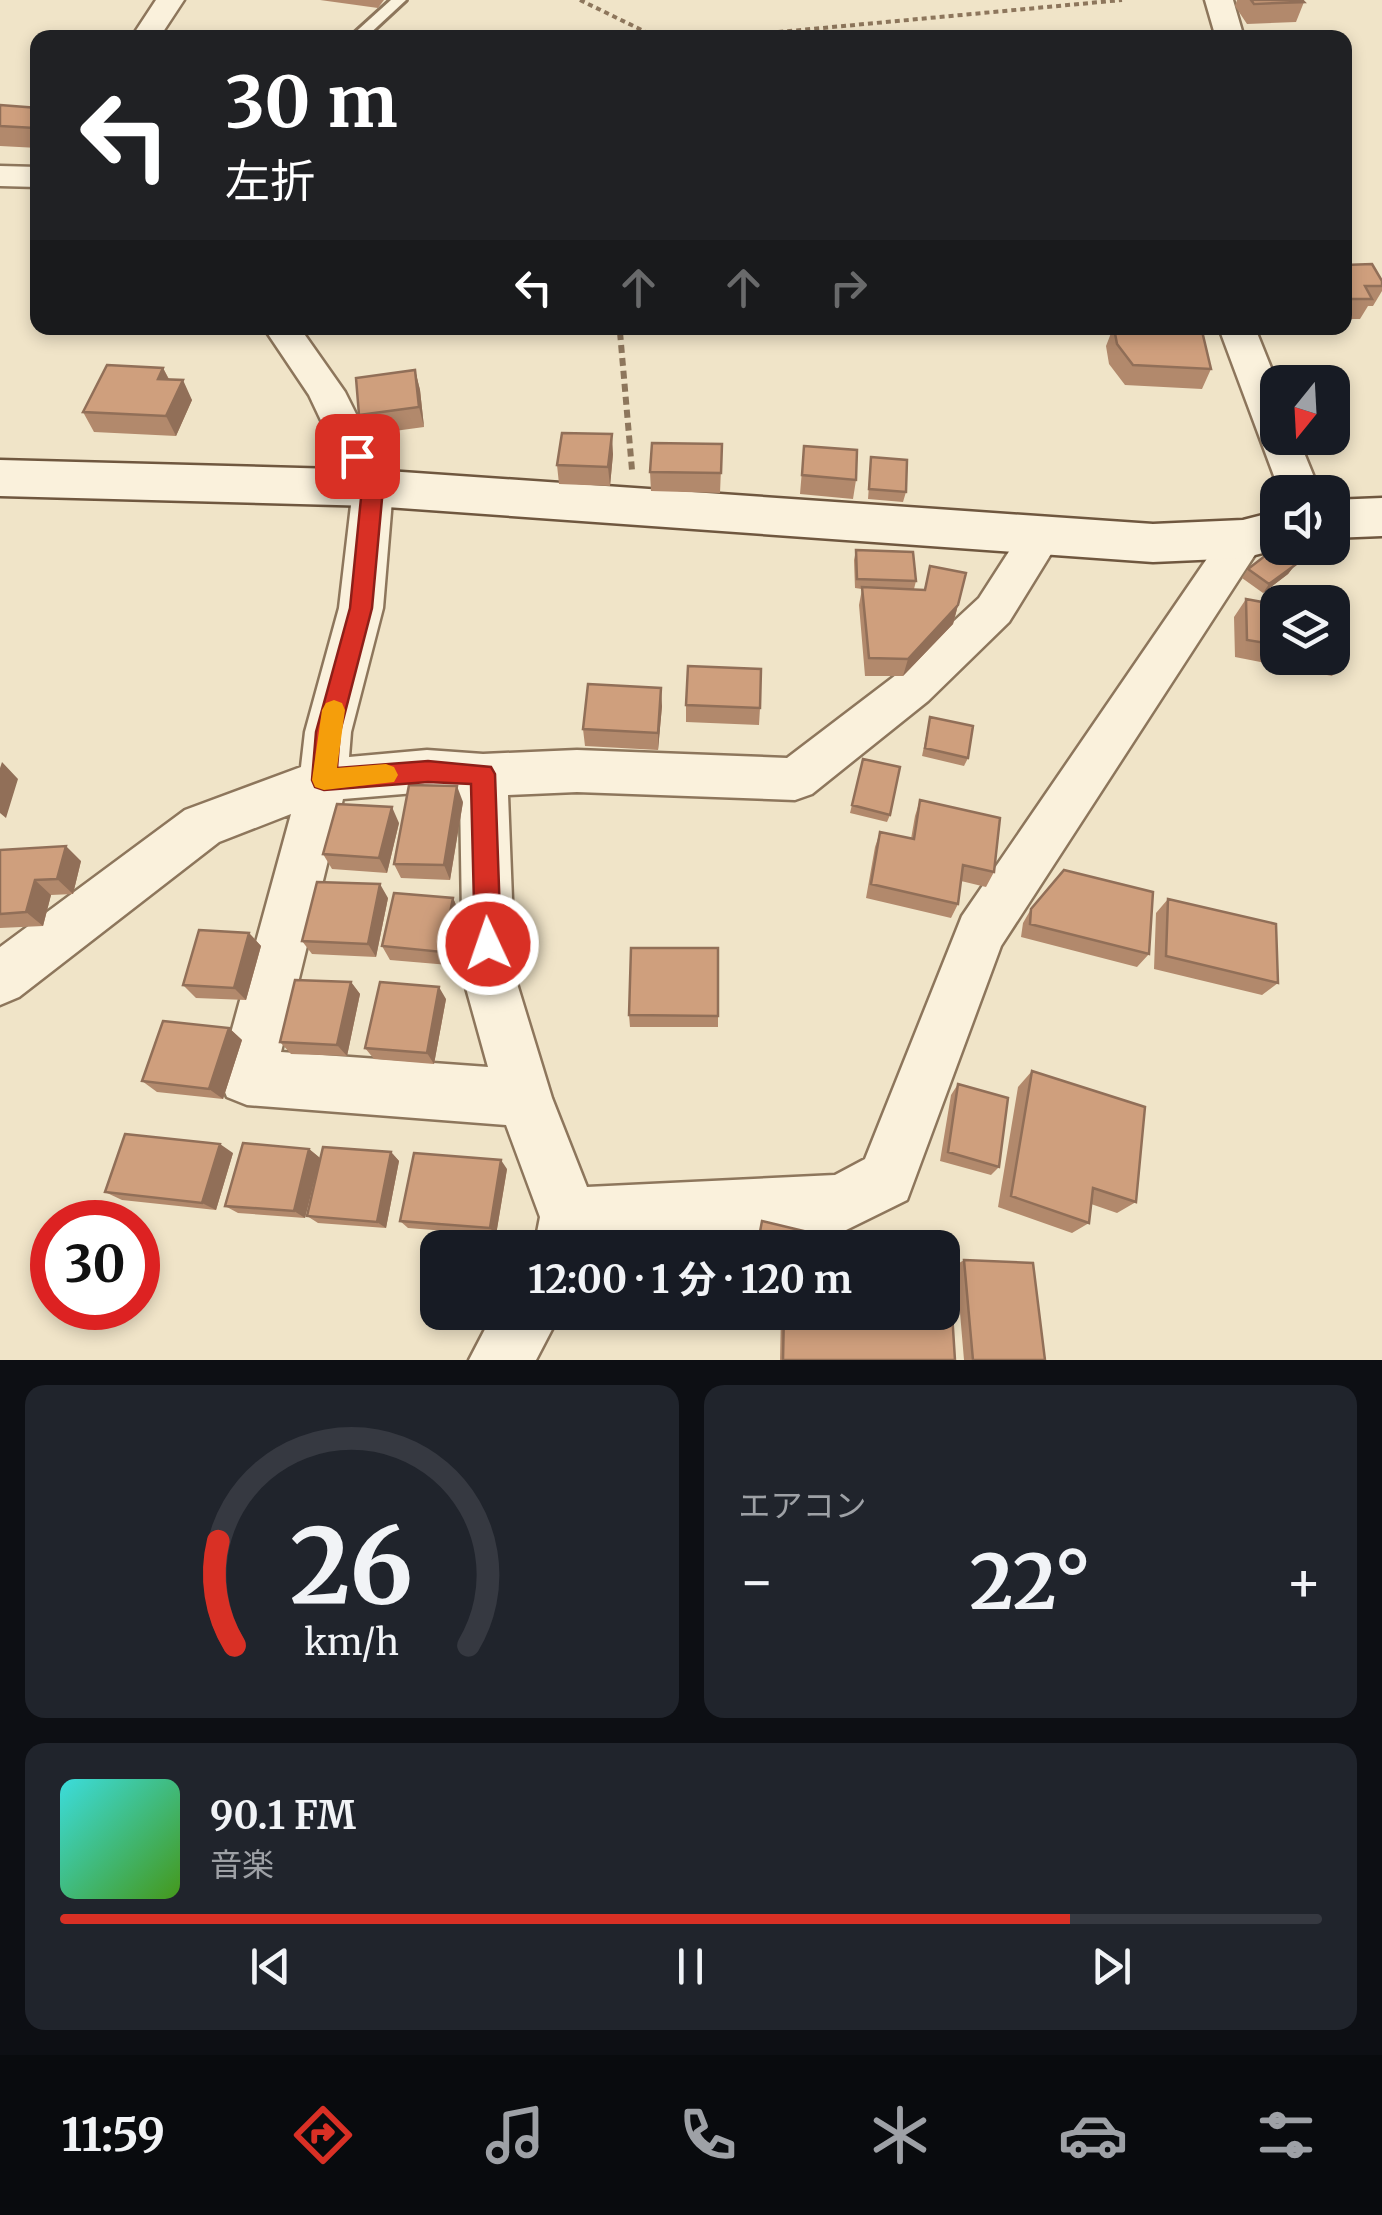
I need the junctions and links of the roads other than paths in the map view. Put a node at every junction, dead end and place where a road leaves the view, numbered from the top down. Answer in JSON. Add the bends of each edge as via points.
{"nodes":[{"id":1,"x":170,"y":0,"type":"edge"},
{"id":2,"x":400,"y":0,"type":"edge"},
{"id":3,"x":1218,"y":0,"type":"edge"},
{"id":4,"x":149,"y":30,"type":"edge"},
{"id":5,"x":365,"y":30,"type":"edge"},
{"id":6,"x":1227,"y":30,"type":"edge"},
{"id":7,"x":0,"y":176,"type":"edge"},
{"id":8,"x":30,"y":178,"type":"edge"},
{"id":9,"x":287,"y":335,"type":"edge"},
{"id":10,"x":1240,"y":335,"type":"edge"},
{"id":11,"x":1293,"y":475,"type":"edge"},
{"id":12,"x":0,"y":478,"type":"edge"},
{"id":13,"x":372,"y":488,"type":"junction"},
{"id":14,"x":1382,"y":517,"type":"edge"},
{"id":15,"x":1350,"y":519,"type":"edge"},
{"id":16,"x":1260,"y":534,"type":"edge"},
{"id":17,"x":1041,"y":536,"type":"junction"},
{"id":18,"x":483,"y":774,"type":"junction"},
{"id":19,"x":324,"y":780,"type":"junction"},
{"id":20,"x":0,"y":979,"type":"edge"},
{"id":21,"x":524,"y":1098,"type":"junction"},
{"id":22,"x":566,"y":1230,"type":"edge"},
{"id":23,"x":586,"y":1230,"type":"edge"},
{"id":24,"x":519,"y":1330,"type":"edge"},
{"id":25,"x":500,"y":1360,"type":"edge"}],
"edges":[{"from":1,"to":4,"type":"street"},
{"from":2,"to":5,"type":"lane"},
{"from":3,"to":6,"type":"street"},
{"from":7,"to":8,"type":"street"},
{"from":9,"to":13,"type":"street","via":[[326,392]]},
{"from":10,"to":11,"type":"street"},
{"from":12,"to":13,"type":"street"},
{"from":13,"to":17,"type":"street"},
{"from":13,"to":19,"type":"street","via":[[361,608],[328,732]]},
{"from":14,"to":15,"type":"street"},
{"from":16,"to":17,"type":"street","via":[[1152,542]]},
{"from":16,"to":23,"type":"street","via":[[1092,760],[980,933],[886,1178],[840,1204]]},
{"from":17,"to":18,"type":"street","via":[[994,610],[912,688],[796,779]]},
{"from":18,"to":19,"type":"street"},
{"from":18,"to":21,"type":"street","via":[[489,977]]},
{"from":19,"to":20,"type":"street","via":[[202,826]]},
{"from":19,"to":21,"type":"street","via":[[247,1077]]},
{"from":21,"to":22,"type":"street"},
{"from":24,"to":25,"type":"street"}]}
